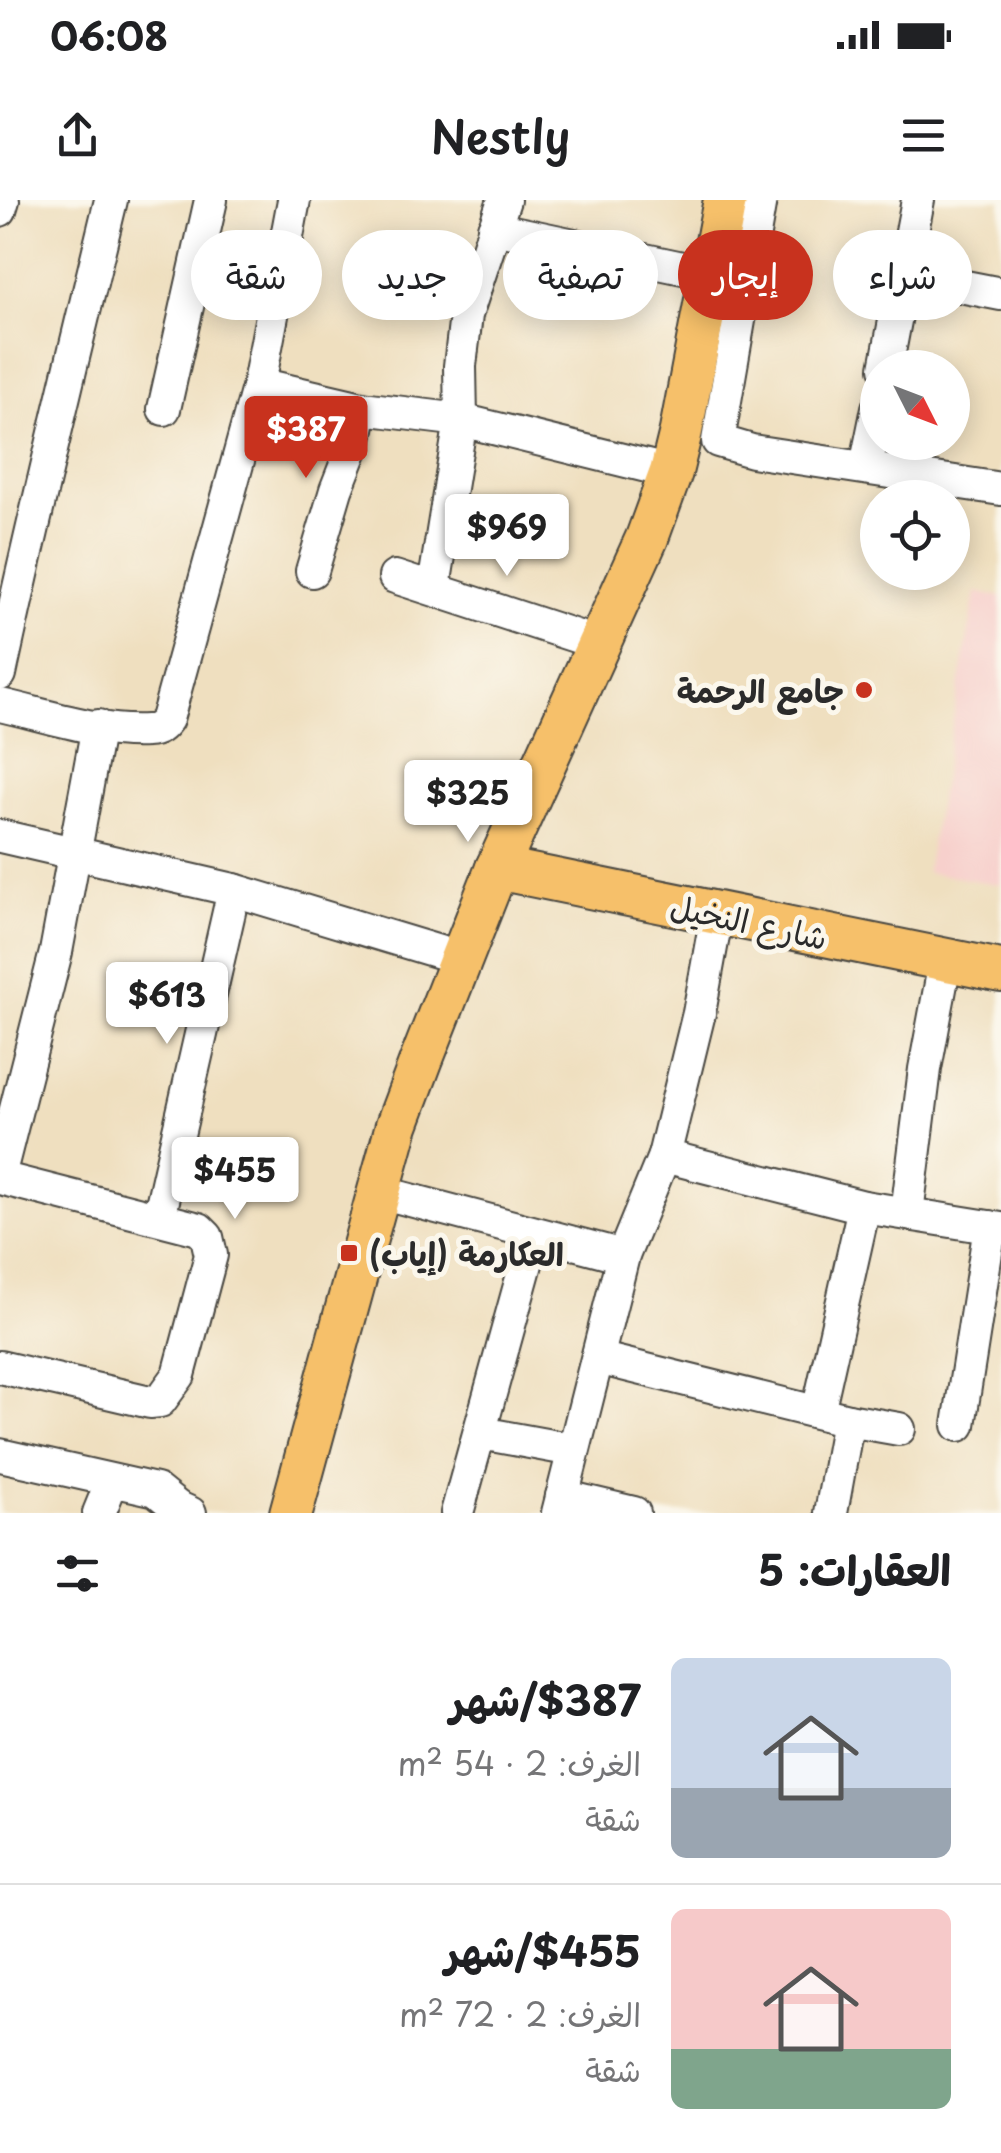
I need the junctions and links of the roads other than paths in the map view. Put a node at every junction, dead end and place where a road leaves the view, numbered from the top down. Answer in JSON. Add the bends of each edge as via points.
{"nodes":[{"id":1,"x":3,"y":200,"type":"edge"},
{"id":2,"x":111,"y":200,"type":"edge"},
{"id":3,"x":210,"y":200,"type":"edge"},
{"id":4,"x":294,"y":200,"type":"edge"},
{"id":5,"x":725,"y":200,"type":"edge"},
{"id":6,"x":760,"y":200,"type":"edge"},
{"id":7,"x":918,"y":200,"type":"edge"},
{"id":8,"x":0,"y":210,"type":"edge"},
{"id":9,"x":499,"y":214,"type":"edge"},
{"id":10,"x":719,"y":230,"type":"edge"},
{"id":11,"x":912,"y":230,"type":"edge"},
{"id":12,"x":678,"y":265,"type":"edge"},
{"id":13,"x":972,"y":288,"type":"edge"},
{"id":14,"x":1001,"y":294,"type":"edge"},
{"id":15,"x":705,"y":320,"type":"edge"},
{"id":16,"x":895,"y":320,"type":"edge"},
{"id":17,"x":889,"y":350,"type":"edge"},
{"id":18,"x":259,"y":384,"type":"junction"},
{"id":19,"x":362,"y":408,"type":"junction"},
{"id":20,"x":164,"y":409,"type":"dead end"},
{"id":21,"x":461,"y":420,"type":"junction"},
{"id":22,"x":690,"y":448,"type":"junction"},
{"id":23,"x":867,"y":460,"type":"edge"},
{"id":24,"x":866,"y":467,"type":"junction"},
{"id":25,"x":1001,"y":488,"type":"edge"},
{"id":26,"x":312,"y":571,"type":"dead end"},
{"id":27,"x":395,"y":576,"type":"dead end"},
{"id":28,"x":434,"y":587,"type":"junction"},
{"id":29,"x":600,"y":644,"type":"junction"},
{"id":30,"x":0,"y":674,"type":"edge"},
{"id":31,"x":0,"y":705,"type":"edge"},
{"id":32,"x":98,"y":726,"type":"junction"},
{"id":33,"x":0,"y":836,"type":"edge"},
{"id":34,"x":77,"y":853,"type":"junction"},
{"id":35,"x":498,"y":868,"type":"junction"},
{"id":36,"x":234,"y":890,"type":"junction"},
{"id":37,"x":717,"y":914,"type":"junction"},
{"id":38,"x":459,"y":958,"type":"junction"},
{"id":39,"x":945,"y":962,"type":"junction"},
{"id":40,"x":1001,"y":971,"type":"edge"},
{"id":41,"x":664,"y":1156,"type":"junction"},
{"id":42,"x":0,"y":1175,"type":"edge"},
{"id":43,"x":380,"y":1192,"type":"junction"},
{"id":44,"x":864,"y":1206,"type":"junction"},
{"id":45,"x":907,"y":1212,"type":"junction"},
{"id":46,"x":159,"y":1218,"type":"junction"},
{"id":47,"x":996,"y":1228,"type":"edge"},
{"id":48,"x":534,"y":1235,"type":"junction"},
{"id":49,"x":623,"y":1256,"type":"junction"},
{"id":50,"x":598,"y":1358,"type":"junction"},
{"id":51,"x":0,"y":1367,"type":"edge"},
{"id":52,"x":833,"y":1416,"type":"junction"},
{"id":53,"x":958,"y":1424,"type":"dead end"},
{"id":54,"x":900,"y":1429,"type":"dead end"},
{"id":55,"x":481,"y":1432,"type":"junction"},
{"id":56,"x":573,"y":1450,"type":"junction"},
{"id":57,"x":0,"y":1456,"type":"edge"},
{"id":58,"x":112,"y":1481,"type":"junction"},
{"id":59,"x":560,"y":1504,"type":"edge"},
{"id":60,"x":99,"y":1513,"type":"edge"},
{"id":61,"x":190,"y":1513,"type":"edge"},
{"id":62,"x":290,"y":1513,"type":"edge"},
{"id":63,"x":457,"y":1513,"type":"edge"},
{"id":64,"x":634,"y":1513,"type":"edge"},
{"id":65,"x":831,"y":1513,"type":"edge"}],
"edges":[{"from":1,"to":8,"type":"street"},
{"from":2,"to":30,"type":"street"},
{"from":3,"to":20,"type":"street"},
{"from":4,"to":18,"type":"street"},
{"from":5,"to":10,"type":"main road"},
{"from":6,"to":22,"type":"street"},
{"from":7,"to":11,"type":"street"},
{"from":9,"to":12,"type":"street"},
{"from":9,"to":21,"type":"street","via":[[464,328]]},
{"from":13,"to":14,"type":"street"},
{"from":15,"to":22,"type":"main road"},
{"from":16,"to":17,"type":"street"},
{"from":18,"to":19,"type":"street"},
{"from":18,"to":32,"type":"street","via":[[167,720],[148,731]]},
{"from":19,"to":21,"type":"street"},
{"from":19,"to":26,"type":"street"},
{"from":21,"to":22,"type":"street"},
{"from":21,"to":28,"type":"street"},
{"from":22,"to":24,"type":"street"},
{"from":22,"to":29,"type":"main road"},
{"from":23,"to":24,"type":"street"},
{"from":24,"to":25,"type":"street"},
{"from":27,"to":28,"type":"street"},
{"from":28,"to":29,"type":"street"},
{"from":29,"to":35,"type":"main road"},
{"from":31,"to":32,"type":"street"},
{"from":32,"to":34,"type":"street"},
{"from":33,"to":34,"type":"street"},
{"from":34,"to":36,"type":"street"},
{"from":34,"to":42,"type":"street"},
{"from":35,"to":37,"type":"main road","name":"شارع النخيل"},
{"from":35,"to":38,"type":"main road"},
{"from":36,"to":38,"type":"street"},
{"from":36,"to":46,"type":"street"},
{"from":37,"to":39,"type":"main road","name":"شارع النخيل"},
{"from":37,"to":41,"type":"street"},
{"from":38,"to":43,"type":"main road"},
{"from":39,"to":40,"type":"main road","name":"شارع النخيل"},
{"from":39,"to":45,"type":"street"},
{"from":41,"to":44,"type":"street"},
{"from":41,"to":49,"type":"street"},
{"from":42,"to":46,"type":"street"},
{"from":43,"to":48,"type":"street"},
{"from":43,"to":62,"type":"main road"},
{"from":44,"to":45,"type":"street"},
{"from":44,"to":52,"type":"street"},
{"from":45,"to":47,"type":"street"},
{"from":46,"to":51,"type":"street","via":[[198,1229],[208,1237],[211,1255],[168,1394],[150,1402]]},
{"from":47,"to":53,"type":"street"},
{"from":48,"to":49,"type":"street"},
{"from":48,"to":55,"type":"street"},
{"from":49,"to":50,"type":"street"},
{"from":50,"to":52,"type":"street"},
{"from":50,"to":56,"type":"street"},
{"from":52,"to":54,"type":"street"},
{"from":52,"to":65,"type":"street"},
{"from":55,"to":56,"type":"street"},
{"from":55,"to":63,"type":"street"},
{"from":56,"to":59,"type":"street"},
{"from":57,"to":58,"type":"street"},
{"from":58,"to":60,"type":"street"},
{"from":58,"to":61,"type":"street","via":[[156,1490]]},
{"from":59,"to":64,"type":"street"}]}
